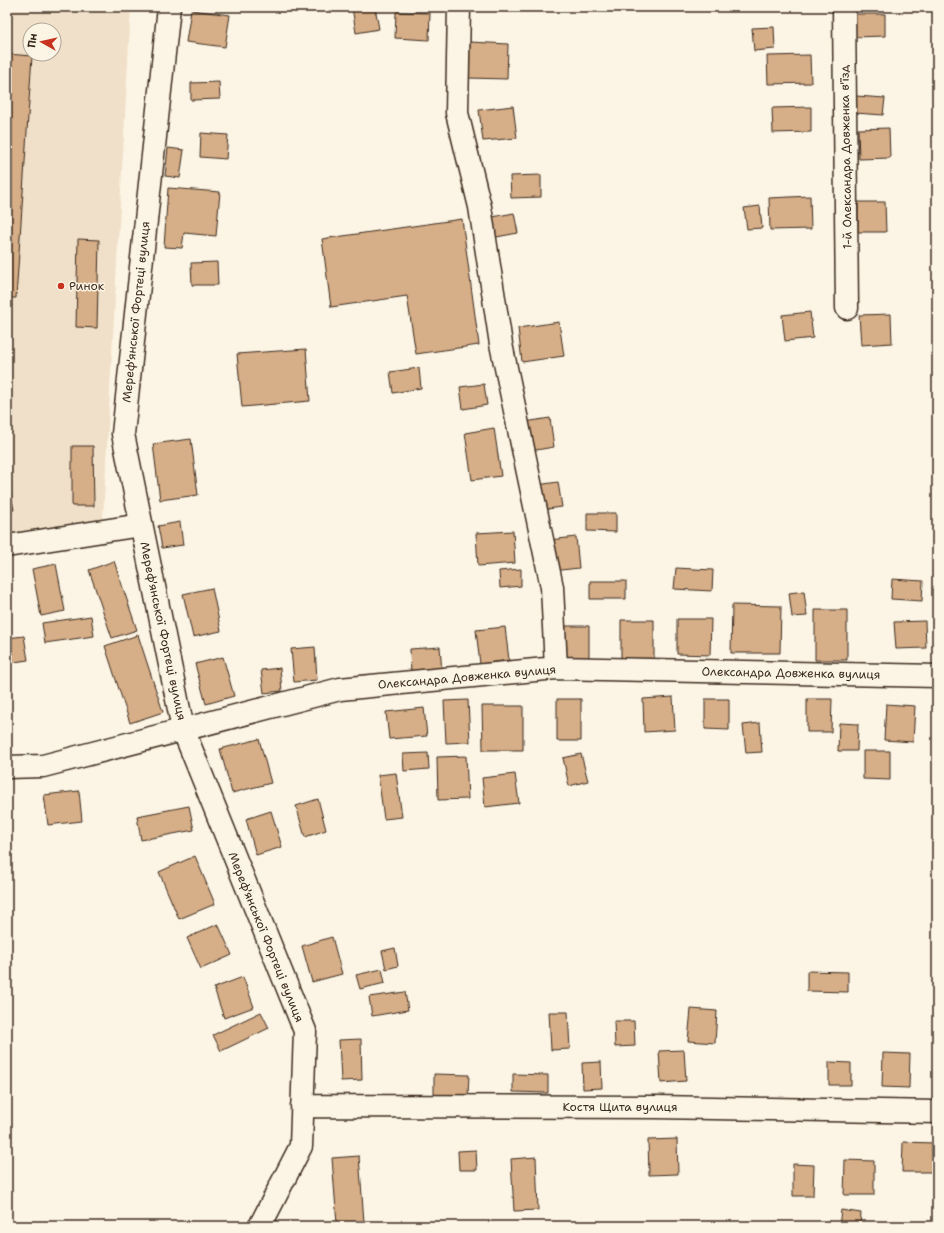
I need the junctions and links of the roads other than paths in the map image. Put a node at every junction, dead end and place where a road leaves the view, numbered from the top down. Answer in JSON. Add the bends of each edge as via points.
{"nodes":[{"id":1,"x":169,"y":7,"type":"edge"},
{"id":2,"x":459,"y":7,"type":"edge"},
{"id":3,"x":844,"y":7,"type":"edge"},
{"id":4,"x":847,"y":308,"type":"dead end"},
{"id":5,"x":141,"y":525,"type":"junction"},
{"id":6,"x":7,"y":546,"type":"edge"},
{"id":7,"x":556,"y":668,"type":"junction"},
{"id":8,"x":937,"y":676,"type":"edge"},
{"id":9,"x":183,"y":730,"type":"junction"},
{"id":10,"x":7,"y":767,"type":"edge"},
{"id":11,"x":302,"y":1106,"type":"junction"},
{"id":12,"x":937,"y":1112,"type":"edge"},
{"id":13,"x":260,"y":1226,"type":"edge"}],
"edges":[{"from":1,"to":5,"type":"street","name":"Мереф'янської Фортеці вулиця","via":[[122,434]]},
{"from":2,"to":7,"type":"street","via":[[457,113],[480,208],[501,344],[552,586]]},
{"from":3,"to":4,"type":"street","name":"1-й Олександра Довженка в'їзд"},
{"from":5,"to":6,"type":"street"},
{"from":5,"to":9,"type":"street","name":"Мереф'янської Фортеці вулиця"},
{"from":7,"to":8,"type":"street","name":"Олександра Довженка вулиця"},
{"from":7,"to":9,"type":"street","name":"Олександра Довженка вулиця","via":[[340,689]]},
{"from":9,"to":10,"type":"street","name":"Олександра Довженка вулиця","via":[[43,766]]},
{"from":9,"to":11,"type":"street","name":"Мереф'янської Фортеці вулиця","via":[[304,1032]]},
{"from":11,"to":12,"type":"street","name":"Костя Щита вулиця","via":[[656,1107]]},
{"from":11,"to":13,"type":"street","name":"Мереф'янської Фортеці вулиця","via":[[301,1146]]}]}
